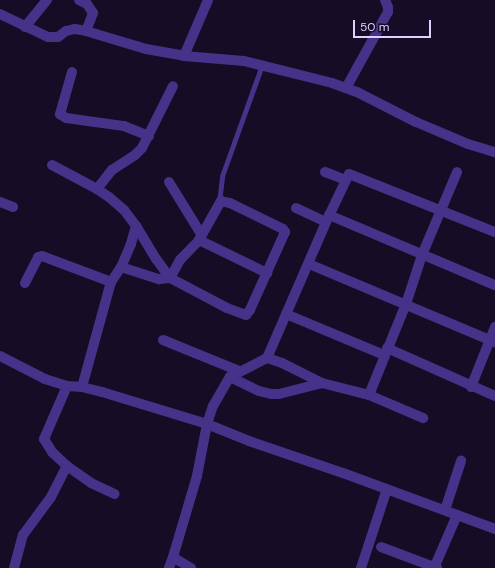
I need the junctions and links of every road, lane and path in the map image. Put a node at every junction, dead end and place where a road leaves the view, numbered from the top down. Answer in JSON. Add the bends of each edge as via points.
{"nodes":[{"id":1,"x":46,"y":0,"type":"edge"},
{"id":2,"x":79,"y":0,"type":"edge"},
{"id":3,"x":208,"y":0,"type":"edge"},
{"id":4,"x":385,"y":0,"type":"edge"},
{"id":5,"x":0,"y":14,"type":"edge"},
{"id":6,"x":25,"y":27,"type":"junction"},
{"id":7,"x":86,"y":31,"type":"junction"},
{"id":8,"x":184,"y":56,"type":"junction"},
{"id":9,"x":262,"y":64,"type":"junction"},
{"id":10,"x":72,"y":72,"type":"dead end"},
{"id":11,"x":173,"y":86,"type":"dead end"},
{"id":12,"x":346,"y":88,"type":"junction"},
{"id":13,"x":148,"y":136,"type":"junction"},
{"id":14,"x":495,"y":152,"type":"edge"},
{"id":15,"x":52,"y":165,"type":"dead end"},
{"id":16,"x":325,"y":172,"type":"dead end"},
{"id":17,"x":457,"y":172,"type":"dead end"},
{"id":18,"x":346,"y":180,"type":"junction"},
{"id":19,"x":169,"y":182,"type":"dead end"},
{"id":20,"x":97,"y":189,"type":"junction"},
{"id":21,"x":0,"y":202,"type":"edge"},
{"id":22,"x":219,"y":202,"type":"junction"},
{"id":23,"x":13,"y":207,"type":"dead end"},
{"id":24,"x":296,"y":208,"type":"dead end"},
{"id":25,"x":440,"y":210,"type":"junction"},
{"id":26,"x":328,"y":218,"type":"junction"},
{"id":27,"x":136,"y":226,"type":"junction"},
{"id":28,"x":495,"y":232,"type":"edge"},
{"id":29,"x":200,"y":237,"type":"junction"},
{"id":30,"x":422,"y":255,"type":"junction"},
{"id":31,"x":309,"y":264,"type":"junction"},
{"id":32,"x":121,"y":267,"type":"junction"},
{"id":33,"x":267,"y":273,"type":"junction"},
{"id":34,"x":170,"y":278,"type":"junction"},
{"id":35,"x":111,"y":282,"type":"junction"},
{"id":36,"x":25,"y":284,"type":"dead end"},
{"id":37,"x":495,"y":285,"type":"edge"},
{"id":38,"x":406,"y":304,"type":"junction"},
{"id":39,"x":286,"y":314,"type":"junction"},
{"id":40,"x":495,"y":327,"type":"edge"},
{"id":41,"x":163,"y":340,"type":"dead end"},
{"id":42,"x":492,"y":341,"type":"edge"},
{"id":43,"x":385,"y":352,"type":"junction"},
{"id":44,"x":0,"y":356,"type":"edge"},
{"id":45,"x":267,"y":358,"type":"junction"},
{"id":46,"x":240,"y":370,"type":"junction"},
{"id":47,"x":230,"y":377,"type":"junction"},
{"id":48,"x":322,"y":383,"type":"junction"},
{"id":49,"x":67,"y":386,"type":"junction"},
{"id":50,"x":82,"y":387,"type":"junction"},
{"id":51,"x":471,"y":387,"type":"junction"},
{"id":52,"x":369,"y":395,"type":"junction"},
{"id":53,"x":495,"y":396,"type":"edge"},
{"id":54,"x":423,"y":418,"type":"dead end"},
{"id":55,"x":207,"y":424,"type":"junction"},
{"id":56,"x":461,"y":460,"type":"dead end"},
{"id":57,"x":67,"y":466,"type":"junction"},
{"id":58,"x":387,"y":488,"type":"junction"},
{"id":59,"x":115,"y":494,"type":"dead end"},
{"id":60,"x":445,"y":510,"type":"junction"},
{"id":61,"x":457,"y":515,"type":"junction"},
{"id":62,"x":495,"y":529,"type":"edge"},
{"id":63,"x":381,"y":547,"type":"dead end"},
{"id":64,"x":172,"y":557,"type":"junction"},
{"id":65,"x":14,"y":568,"type":"edge"},
{"id":66,"x":169,"y":568,"type":"edge"},
{"id":67,"x":191,"y":568,"type":"edge"},
{"id":68,"x":361,"y":568,"type":"edge"},
{"id":69,"x":435,"y":568,"type":"edge"}],
"edges":[{"from":1,"to":6,"type":"street"},
{"from":2,"to":7,"type":"street","via":[[87,4],[93,14]]},
{"from":3,"to":8,"type":"street"},
{"from":4,"to":12,"type":"street","via":[[388,12]]},
{"from":5,"to":6,"type":"street"},
{"from":6,"to":7,"type":"street","via":[[53,38],[70,30]]},
{"from":7,"to":8,"type":"street","via":[[146,49]]},
{"from":8,"to":9,"type":"street"},
{"from":9,"to":12,"type":"street"},
{"from":9,"to":22,"type":"lane","via":[[222,176]]},
{"from":10,"to":13,"type":"street","via":[[60,114],[66,118],[124,126]]},
{"from":11,"to":13,"type":"street"},
{"from":12,"to":14,"type":"street","via":[[416,122],[468,144]]},
{"from":13,"to":20,"type":"street","via":[[142,148],[112,170]]},
{"from":15,"to":20,"type":"street"},
{"from":16,"to":18,"type":"street"},
{"from":17,"to":25,"type":"street"},
{"from":18,"to":25,"type":"street","via":[[349,174],[352,174]]},
{"from":18,"to":26,"type":"street"},
{"from":19,"to":29,"type":"street"},
{"from":20,"to":27,"type":"street","via":[[124,210]]},
{"from":21,"to":23,"type":"street"},
{"from":22,"to":29,"type":"street"},
{"from":22,"to":33,"type":"street","via":[[230,203],[284,230]]},
{"from":24,"to":26,"type":"street"},
{"from":25,"to":28,"type":"street"},
{"from":25,"to":30,"type":"street"},
{"from":26,"to":30,"type":"street"},
{"from":26,"to":31,"type":"street"},
{"from":27,"to":32,"type":"street"},
{"from":27,"to":34,"type":"street"},
{"from":29,"to":33,"type":"street"},
{"from":29,"to":34,"type":"street","via":[[180,260]]},
{"from":30,"to":37,"type":"street"},
{"from":30,"to":38,"type":"street"},
{"from":31,"to":38,"type":"street"},
{"from":31,"to":39,"type":"street"},
{"from":32,"to":34,"type":"street","via":[[159,279]]},
{"from":32,"to":35,"type":"street"},
{"from":33,"to":34,"type":"street","via":[[246,315],[227,308]]},
{"from":35,"to":36,"type":"street","via":[[42,256],[38,257]]},
{"from":35,"to":50,"type":"street"},
{"from":38,"to":42,"type":"street"},
{"from":38,"to":43,"type":"street"},
{"from":39,"to":43,"type":"street"},
{"from":39,"to":45,"type":"street"},
{"from":40,"to":42,"type":"street"},
{"from":41,"to":46,"type":"street"},
{"from":42,"to":51,"type":"street"},
{"from":43,"to":51,"type":"street"},
{"from":43,"to":52,"type":"street"},
{"from":44,"to":49,"type":"street","via":[[45,379]]},
{"from":45,"to":46,"type":"street"},
{"from":45,"to":48,"type":"street"},
{"from":46,"to":47,"type":"street"},
{"from":47,"to":48,"type":"street","via":[[259,392],[271,394]]},
{"from":47,"to":55,"type":"street","via":[[213,406]]},
{"from":48,"to":52,"type":"street"},
{"from":49,"to":50,"type":"street"},
{"from":49,"to":57,"type":"street","via":[[44,440]]},
{"from":50,"to":55,"type":"street"},
{"from":51,"to":53,"type":"street"},
{"from":52,"to":54,"type":"street"},
{"from":55,"to":58,"type":"street"},
{"from":55,"to":64,"type":"street","via":[[200,463]]},
{"from":56,"to":60,"type":"street"},
{"from":57,"to":59,"type":"street","via":[[92,483]]},
{"from":57,"to":65,"type":"street","via":[[51,497],[23,535]]},
{"from":58,"to":60,"type":"street"},
{"from":58,"to":68,"type":"street"},
{"from":60,"to":61,"type":"street"},
{"from":61,"to":62,"type":"street"},
{"from":61,"to":69,"type":"street"},
{"from":63,"to":69,"type":"street"},
{"from":64,"to":66,"type":"street"},
{"from":64,"to":67,"type":"street"}]}
